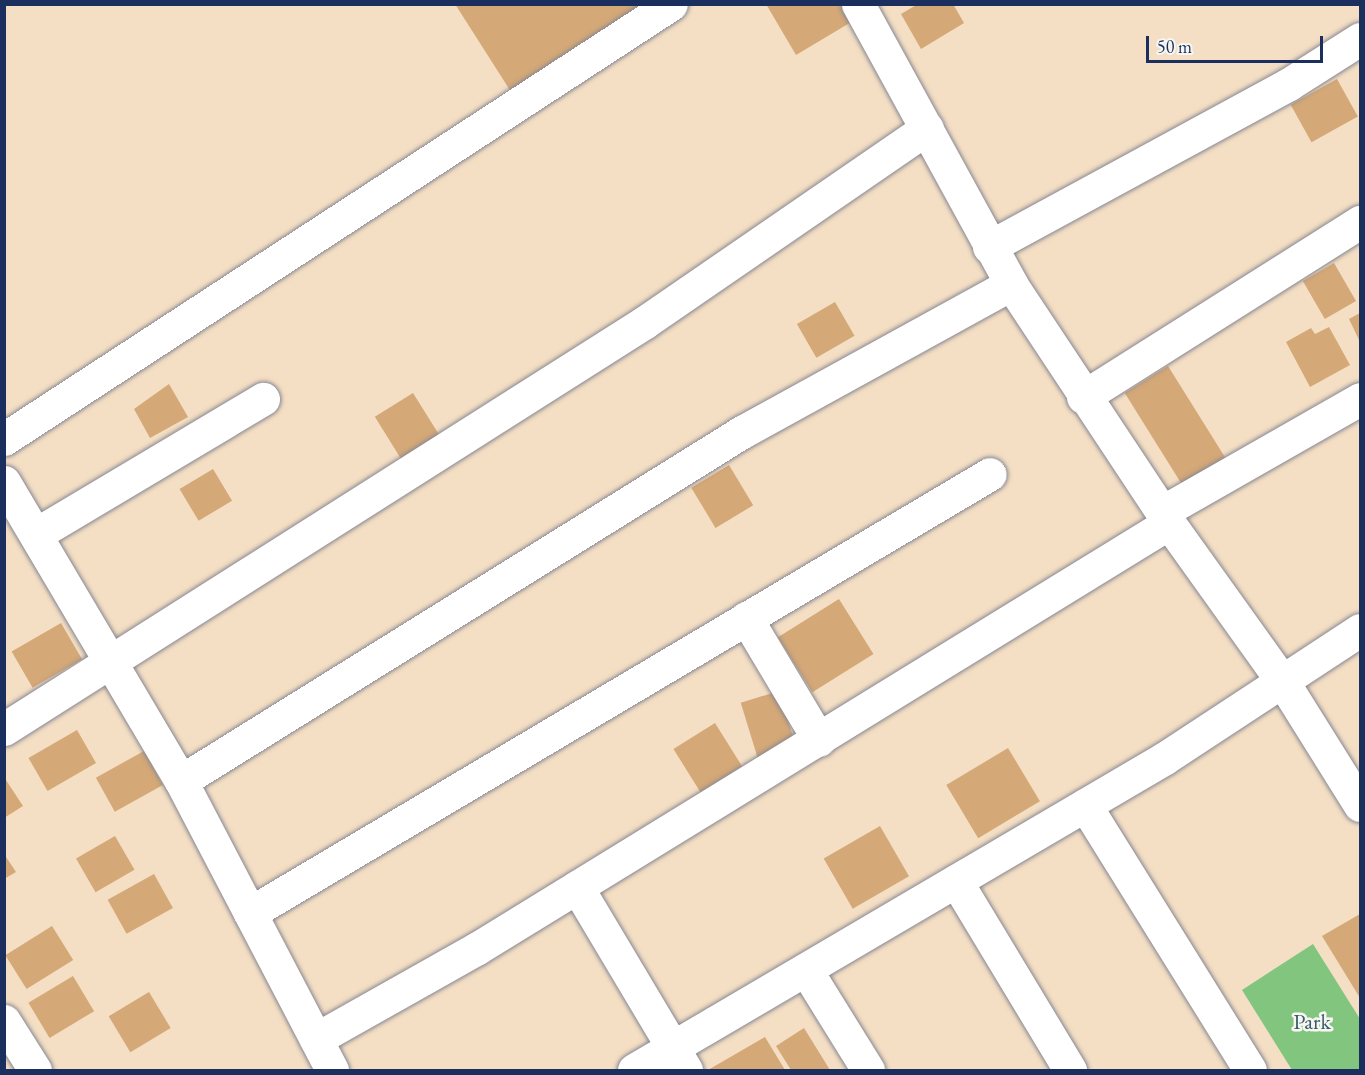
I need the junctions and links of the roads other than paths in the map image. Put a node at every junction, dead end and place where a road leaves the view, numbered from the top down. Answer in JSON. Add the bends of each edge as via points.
{"nodes":[{"id":1,"x":671,"y":4,"type":"edge"},
{"id":2,"x":870,"y":9,"type":"edge"},
{"id":3,"x":1360,"y":39,"type":"edge"},
{"id":4,"x":927,"y":128,"type":"junction"},
{"id":5,"x":1360,"y":222,"type":"edge"},
{"id":6,"x":989,"y":247,"type":"junction"},
{"id":7,"x":1011,"y":284,"type":"junction"},
{"id":8,"x":1083,"y":397,"type":"junction"},
{"id":9,"x":262,"y":399,"type":"dead end"},
{"id":10,"x":1360,"y":399,"type":"edge"},
{"id":11,"x":4,"y":439,"type":"edge"},
{"id":12,"x":990,"y":474,"type":"dead end"},
{"id":13,"x":4,"y":482,"type":"edge"},
{"id":14,"x":1166,"y":518,"type":"junction"},
{"id":15,"x":38,"y":533,"type":"junction"},
{"id":16,"x":746,"y":618,"type":"junction"},
{"id":17,"x":1360,"y":630,"type":"edge"},
{"id":18,"x":112,"y":661,"type":"junction"},
{"id":19,"x":1283,"y":682,"type":"junction"},
{"id":20,"x":4,"y":729,"type":"edge"},
{"id":21,"x":819,"y":740,"type":"junction"},
{"id":22,"x":181,"y":781,"type":"junction"},
{"id":23,"x":1085,"y":805,"type":"junction"},
{"id":24,"x":1360,"y":806,"type":"edge"},
{"id":25,"x":956,"y":881,"type":"junction"},
{"id":26,"x":577,"y":887,"type":"junction"},
{"id":27,"x":250,"y":913,"type":"junction"},
{"id":28,"x":806,"y":970,"type":"junction"},
{"id":29,"x":4,"y":1021,"type":"edge"},
{"id":30,"x":316,"y":1039,"type":"junction"},
{"id":31,"x":679,"y":1059,"type":"edge"},
{"id":32,"x":35,"y":1071,"type":"edge"},
{"id":33,"x":332,"y":1071,"type":"edge"},
{"id":34,"x":634,"y":1071,"type":"edge"},
{"id":35,"x":868,"y":1071,"type":"edge"},
{"id":36,"x":1070,"y":1071,"type":"edge"},
{"id":37,"x":1250,"y":1071,"type":"edge"}],
"edges":[{"from":1,"to":11,"type":"street"},
{"from":2,"to":4,"type":"street"},
{"from":3,"to":6,"type":"street","via":[[1289,84]]},
{"from":4,"to":6,"type":"street"},
{"from":4,"to":18,"type":"street","via":[[645,322]]},
{"from":5,"to":8,"type":"street"},
{"from":6,"to":7,"type":"street"},
{"from":7,"to":8,"type":"street"},
{"from":7,"to":22,"type":"street","via":[[742,432]]},
{"from":8,"to":14,"type":"street"},
{"from":9,"to":15,"type":"street"},
{"from":10,"to":14,"type":"street"},
{"from":12,"to":16,"type":"street"},
{"from":13,"to":15,"type":"street"},
{"from":14,"to":19,"type":"street"},
{"from":14,"to":21,"type":"street"},
{"from":15,"to":18,"type":"street"},
{"from":16,"to":21,"type":"street"},
{"from":16,"to":27,"type":"street"},
{"from":17,"to":19,"type":"street"},
{"from":18,"to":20,"type":"street"},
{"from":18,"to":22,"type":"street"},
{"from":19,"to":23,"type":"street"},
{"from":19,"to":24,"type":"street"},
{"from":21,"to":26,"type":"street"},
{"from":22,"to":27,"type":"street"},
{"from":23,"to":25,"type":"street"},
{"from":23,"to":37,"type":"street"},
{"from":25,"to":28,"type":"street"},
{"from":25,"to":36,"type":"street"},
{"from":26,"to":30,"type":"street"},
{"from":26,"to":31,"type":"street"},
{"from":27,"to":30,"type":"street"},
{"from":28,"to":31,"type":"street"},
{"from":28,"to":35,"type":"street"},
{"from":29,"to":32,"type":"street"},
{"from":30,"to":33,"type":"street"},
{"from":31,"to":34,"type":"street"}]}
